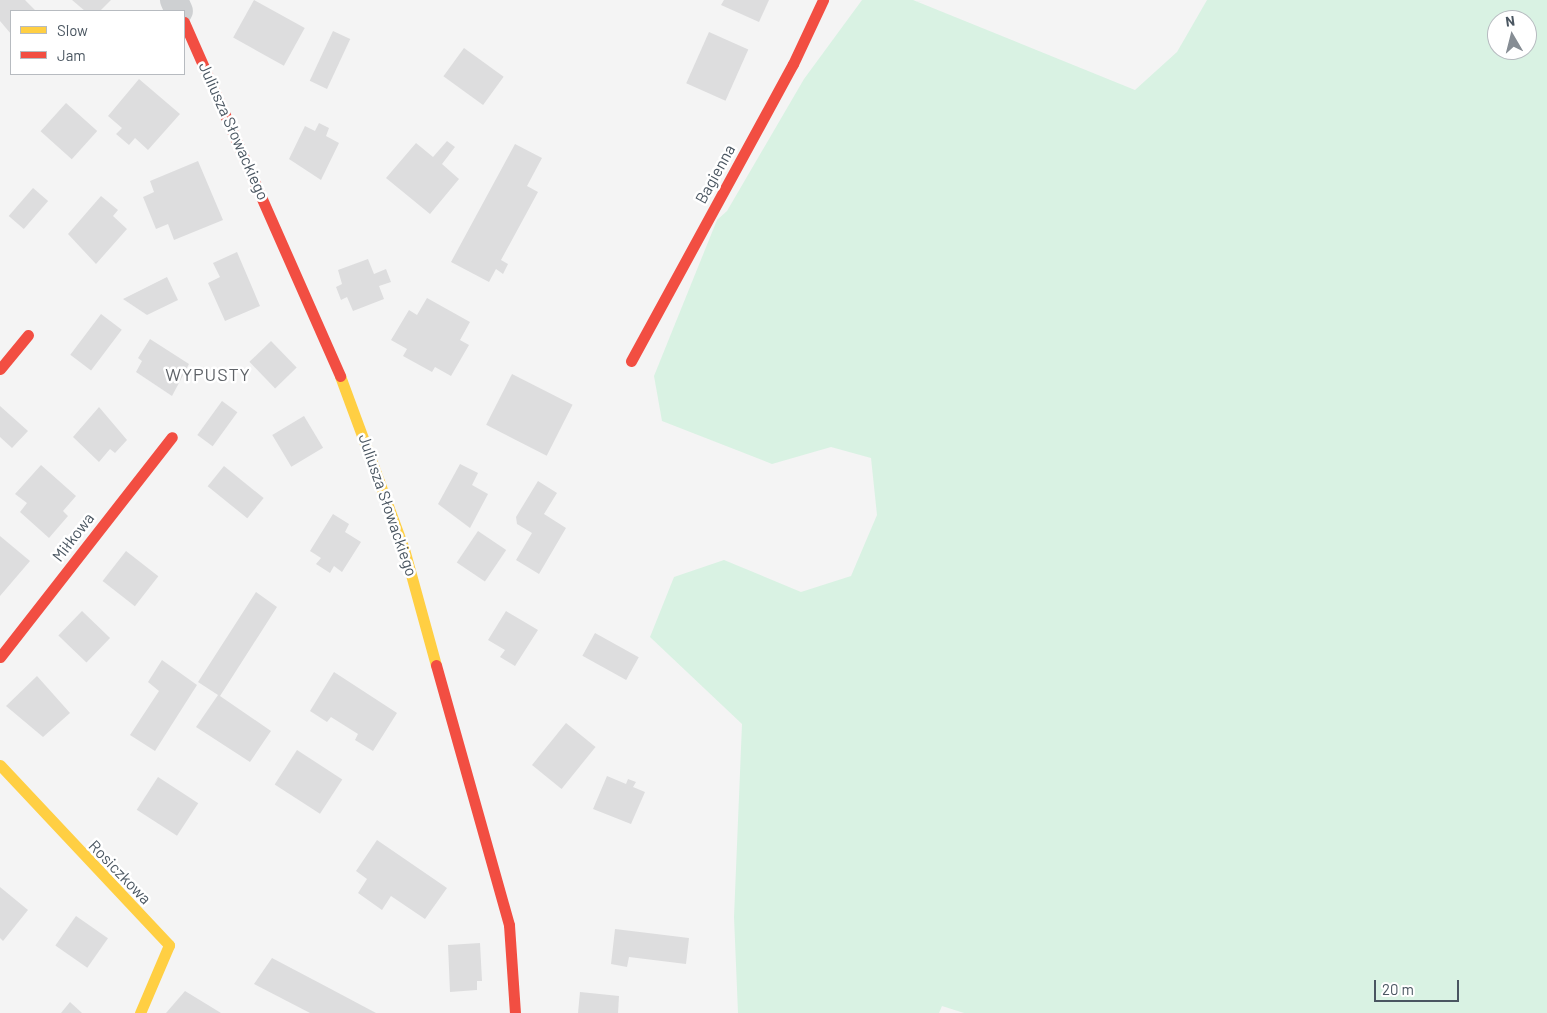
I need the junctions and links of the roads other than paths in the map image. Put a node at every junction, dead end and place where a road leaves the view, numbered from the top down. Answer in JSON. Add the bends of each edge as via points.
{"nodes":[{"id":1,"x":823,"y":0,"type":"edge"},
{"id":2,"x":185,"y":24,"type":"edge"},
{"id":3,"x":28,"y":335,"type":"dead end"},
{"id":4,"x":631,"y":361,"type":"dead end"},
{"id":5,"x":0,"y":369,"type":"edge"},
{"id":6,"x":172,"y":437,"type":"dead end"},
{"id":7,"x":0,"y":658,"type":"edge"},
{"id":8,"x":0,"y":765,"type":"edge"},
{"id":9,"x":140,"y":1013,"type":"edge"},
{"id":10,"x":515,"y":1013,"type":"edge"}],
"edges":[{"from":1,"to":4,"type":"street","name":"Bagienna","via":[[794,64]]},
{"from":2,"to":10,"type":"street","name":"Juliusza Słowackiego","via":[[366,439],[404,549],[509,925]]},
{"from":3,"to":5,"type":"street"},
{"from":6,"to":7,"type":"street","name":"Miłkowa"},
{"from":8,"to":9,"type":"street","name":"Rosiczkowa","via":[[168,945]]}]}
